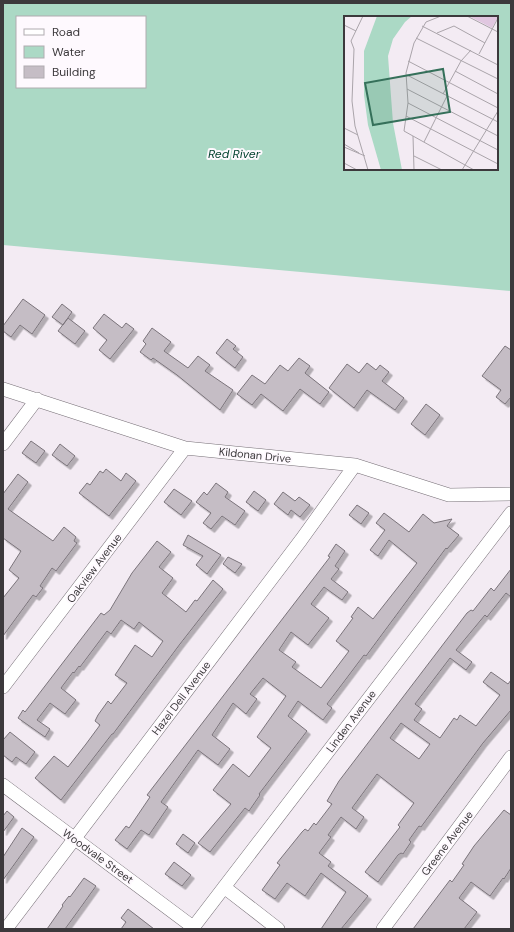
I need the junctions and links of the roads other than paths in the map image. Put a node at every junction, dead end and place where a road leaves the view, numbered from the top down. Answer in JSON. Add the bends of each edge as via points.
{"nodes":[{"id":1,"x":3,"y":389,"type":"edge"},
{"id":2,"x":37,"y":399,"type":"junction"},
{"id":3,"x":3,"y":444,"type":"edge"},
{"id":4,"x":185,"y":448,"type":"junction"},
{"id":5,"x":355,"y":465,"type":"junction"},
{"id":6,"x":511,"y":494,"type":"edge"},
{"id":7,"x":511,"y":513,"type":"edge"},
{"id":8,"x":3,"y":687,"type":"edge"},
{"id":9,"x":511,"y":757,"type":"edge"},
{"id":10,"x":3,"y":785,"type":"edge"},
{"id":11,"x":74,"y":839,"type":"junction"},
{"id":12,"x":224,"y":887,"type":"junction"},
{"id":13,"x":193,"y":928,"type":"edge"},
{"id":14,"x":6,"y":929,"type":"edge"},
{"id":15,"x":278,"y":929,"type":"edge"},
{"id":16,"x":383,"y":929,"type":"edge"}],
"edges":[{"from":1,"to":2,"type":"street","name":"Kildonan Drive"},
{"from":2,"to":3,"type":"street"},
{"from":2,"to":4,"type":"street","name":"Kildonan Drive"},
{"from":4,"to":5,"type":"street","name":"Kildonan Drive"},
{"from":4,"to":8,"type":"street","name":"Oakview Avenue"},
{"from":5,"to":6,"type":"street","name":"Kildonan Drive","via":[[449,495]]},
{"from":5,"to":11,"type":"street","name":"Hazel Dell Avenue"},
{"from":7,"to":12,"type":"street","name":"Linden Avenue"},
{"from":9,"to":16,"type":"street","name":"Greene Avenue"},
{"from":10,"to":11,"type":"street","name":"Woodvale Street"},
{"from":11,"to":13,"type":"street","name":"Woodvale Street"},
{"from":11,"to":14,"type":"street","name":"Hazel Dell Avenue"},
{"from":12,"to":13,"type":"street","name":"Linden Avenue"},
{"from":12,"to":15,"type":"street"}]}
